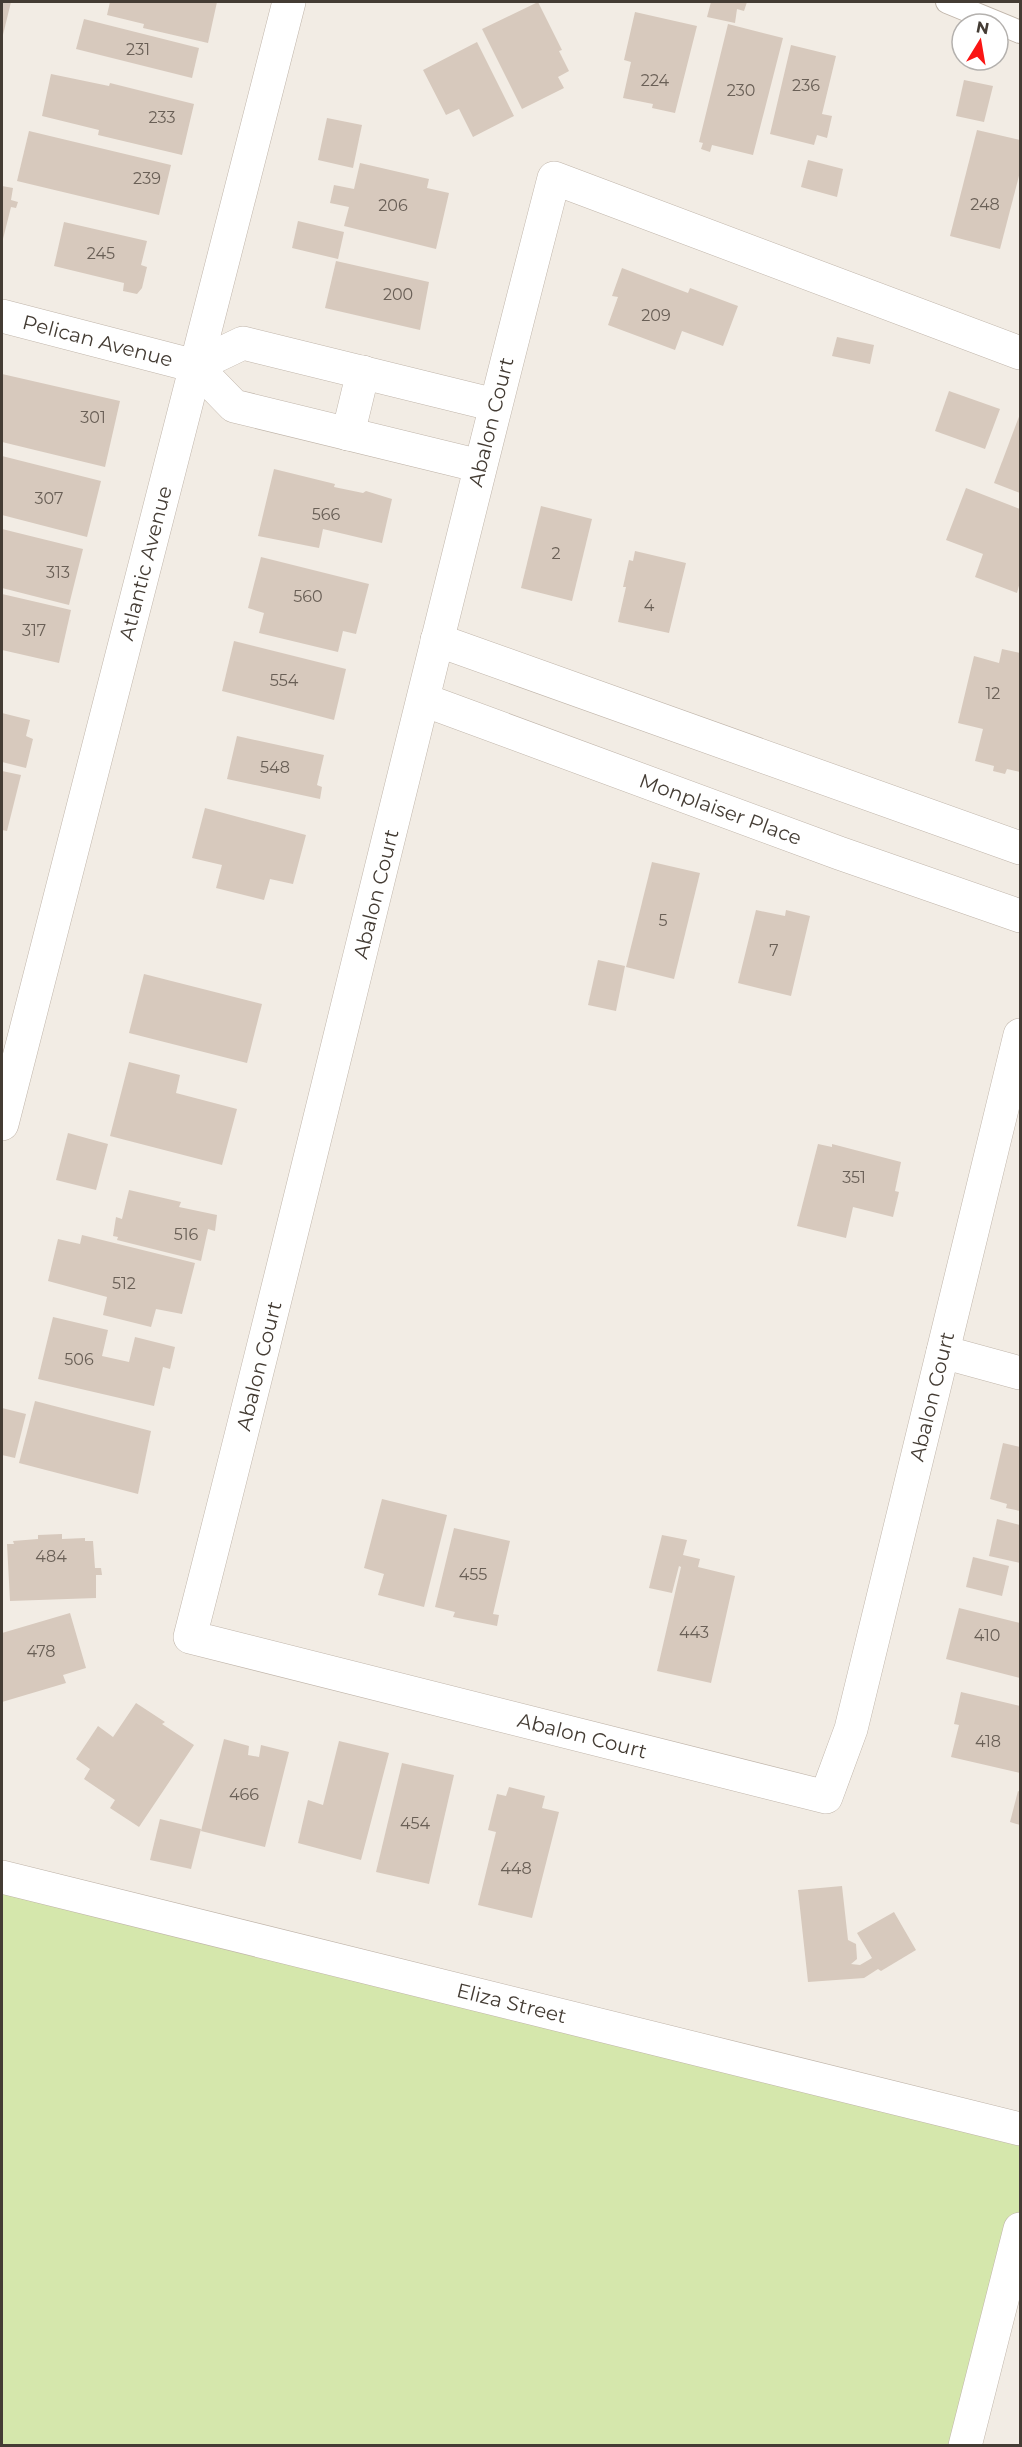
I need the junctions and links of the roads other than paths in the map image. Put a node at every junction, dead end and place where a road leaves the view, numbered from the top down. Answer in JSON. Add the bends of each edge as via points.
{"nodes":[{"id":1,"x":288,"y":2,"type":"edge"},
{"id":2,"x":947,"y":2,"type":"edge"},
{"id":3,"x":1020,"y":32,"type":"edge"},
{"id":4,"x":2,"y":316,"type":"edge"},
{"id":5,"x":1020,"y":353,"type":"edge"},
{"id":6,"x":195,"y":366,"type":"junction"},
{"id":7,"x":363,"y":372,"type":"junction"},
{"id":8,"x":495,"y":405,"type":"junction"},
{"id":9,"x":348,"y":434,"type":"junction"},
{"id":10,"x":480,"y":466,"type":"junction"},
{"id":11,"x":438,"y":640,"type":"junction"},
{"id":12,"x":424,"y":700,"type":"junction"},
{"id":13,"x":1020,"y":848,"type":"edge"},
{"id":14,"x":1020,"y":916,"type":"edge"},
{"id":15,"x":1020,"y":1035,"type":"edge"},
{"id":16,"x":3,"y":1108,"type":"edge"},
{"id":17,"x":943,"y":1353,"type":"junction"},
{"id":18,"x":1020,"y":1373,"type":"edge"},
{"id":19,"x":2,"y":1877,"type":"edge"},
{"id":20,"x":1020,"y":2129,"type":"edge"},
{"id":21,"x":1020,"y":2229,"type":"edge"},
{"id":22,"x":965,"y":2445,"type":"edge"}],
"edges":[{"from":1,"to":6,"type":"street","name":"Atlantic Avenue"},
{"from":2,"to":3,"type":"lane"},
{"from":4,"to":6,"type":"street","name":"Pelican Avenue"},
{"from":5,"to":8,"type":"street","name":"Abalon Court","via":[[554,178]]},
{"from":6,"to":7,"type":"street","name":"Pelican Avenue","via":[[243,343]]},
{"from":6,"to":9,"type":"street","name":"Pelican Avenue","via":[[234,406]]},
{"from":6,"to":16,"type":"street","name":"Atlantic Avenue"},
{"from":7,"to":8,"type":"street","name":"Pelican Avenue"},
{"from":7,"to":9,"type":"street"},
{"from":8,"to":10,"type":"street","name":"Abalon Court"},
{"from":9,"to":10,"type":"street","name":"Pelican Avenue"},
{"from":10,"to":11,"type":"street","name":"Abalon Court"},
{"from":11,"to":12,"type":"street","name":"Abalon Court"},
{"from":11,"to":13,"type":"street"},
{"from":12,"to":14,"type":"street","name":"Monplaiser Place"},
{"from":12,"to":17,"type":"street","name":"Abalon Court","via":[[190,1637],[826,1797],[851,1729]]},
{"from":15,"to":17,"type":"street","name":"Abalon Court"},
{"from":17,"to":18,"type":"street"},
{"from":19,"to":20,"type":"street","name":"Eliza Street"},
{"from":21,"to":22,"type":"street"}]}
